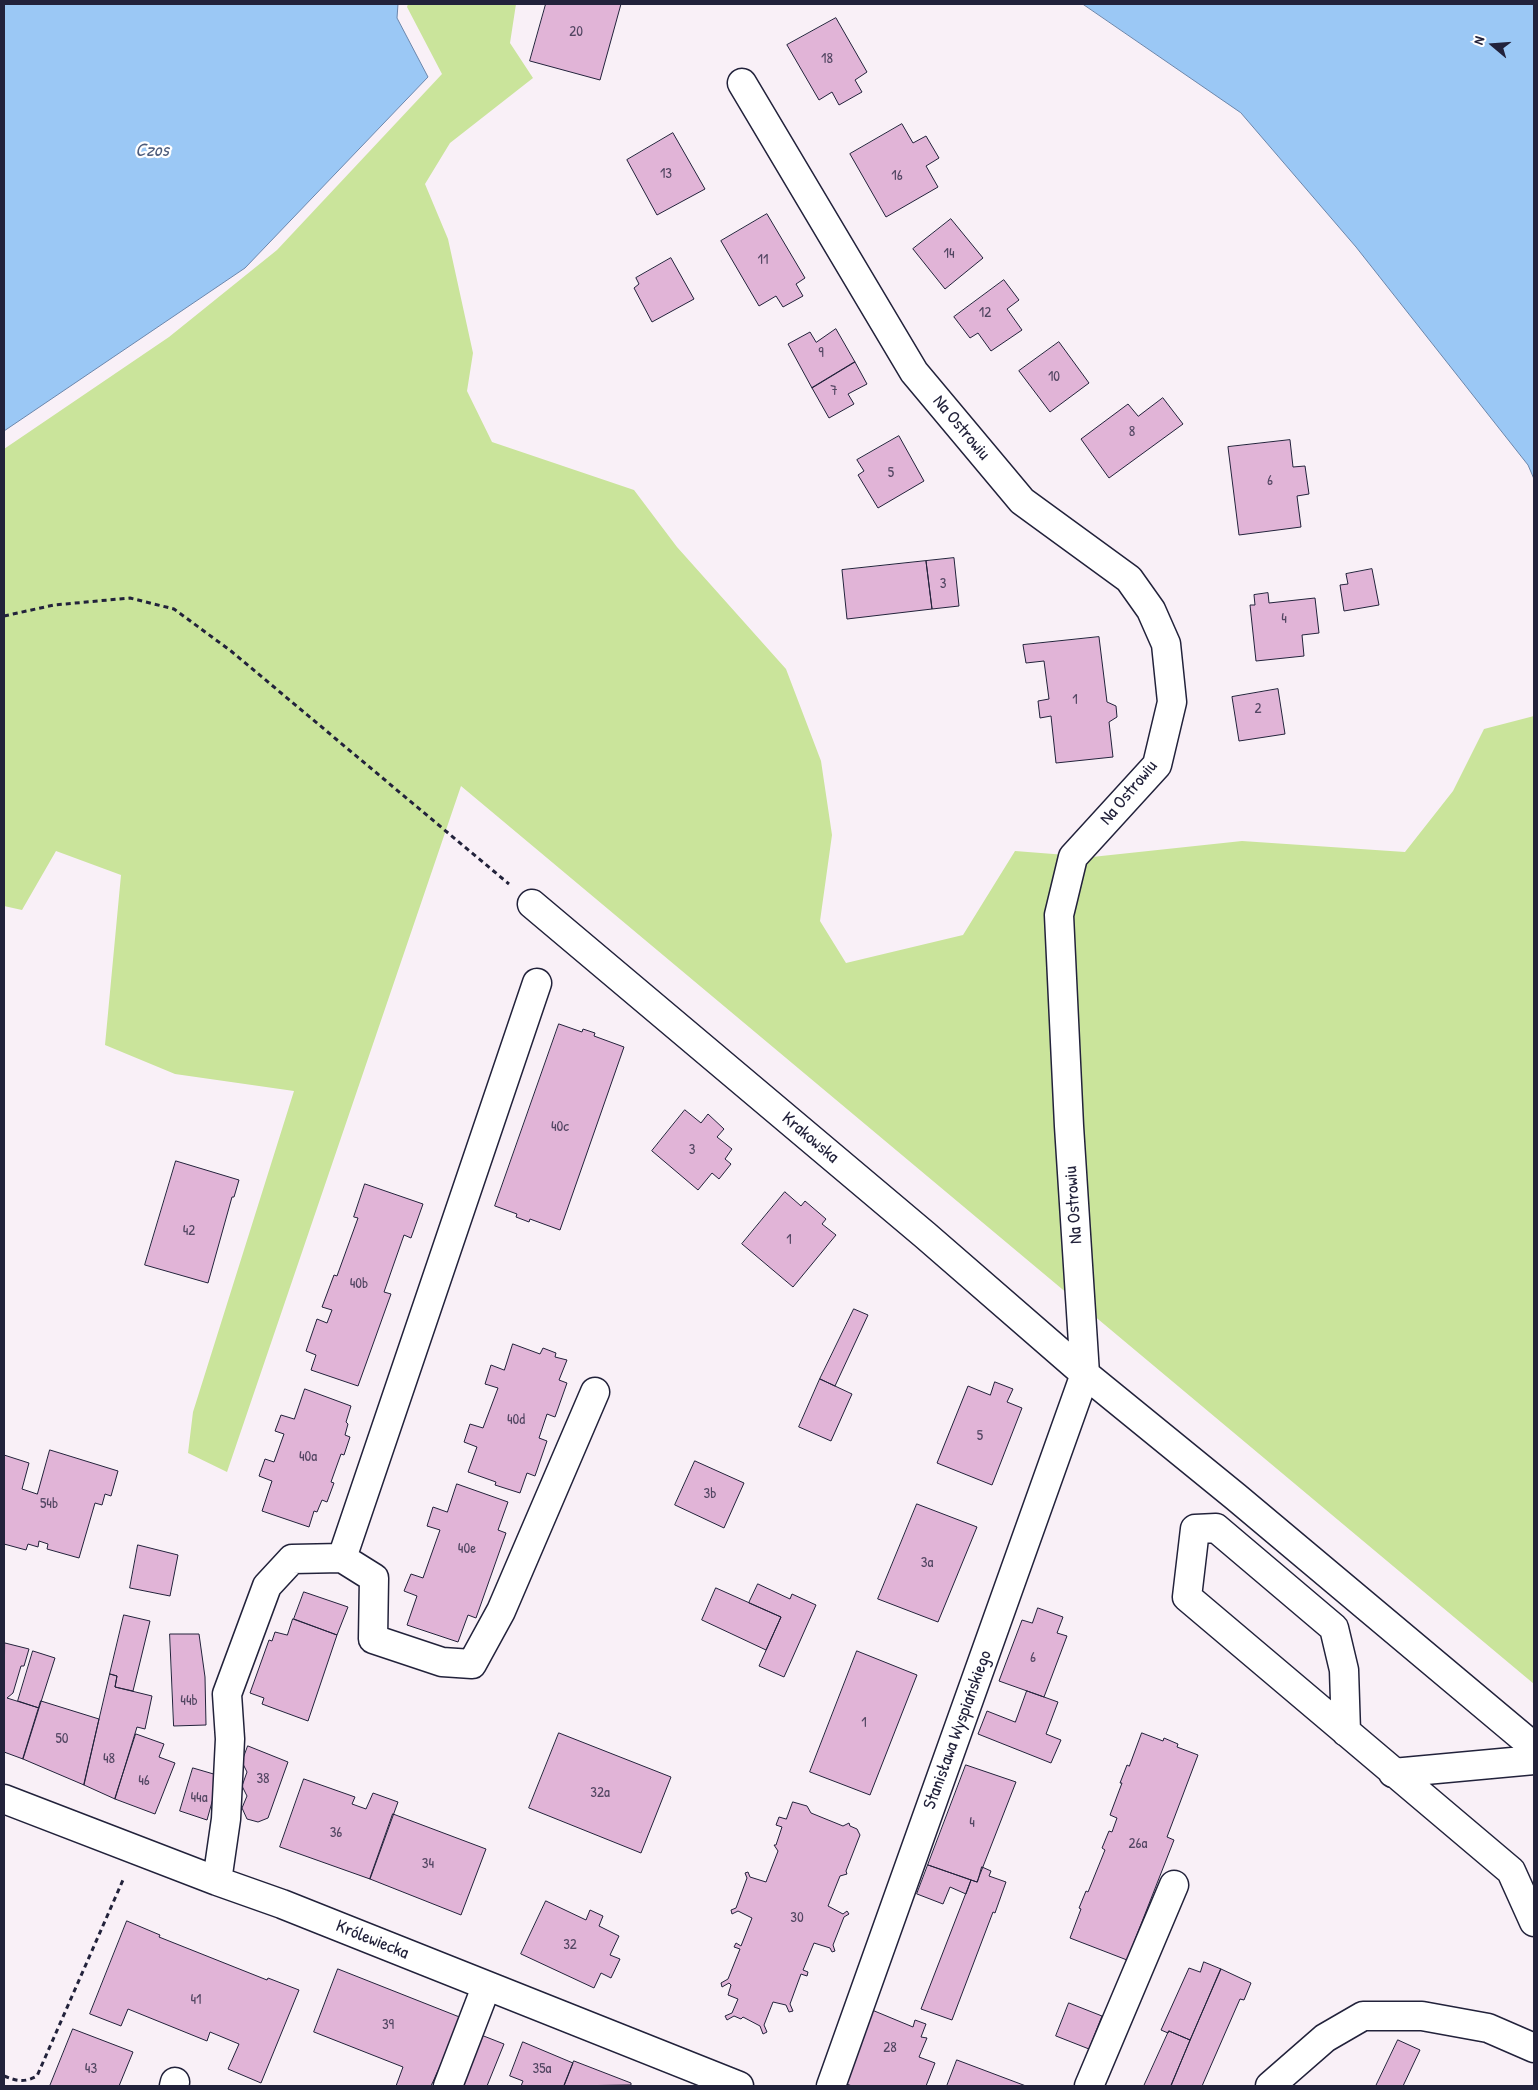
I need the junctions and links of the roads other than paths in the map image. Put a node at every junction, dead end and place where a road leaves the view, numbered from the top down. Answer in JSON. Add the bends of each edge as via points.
{"nodes":[{"id":1,"x":742,"y":83,"type":"dead end"},
{"id":2,"x":532,"y":904,"type":"road end"},
{"id":3,"x":537,"y":983,"type":"dead end"},
{"id":4,"x":1085,"y":1374,"type":"junction"},
{"id":5,"x":595,"y":1392,"type":"dead end"},
{"id":6,"x":342,"y":1558,"type":"junction"},
{"id":7,"x":1346,"y":1732,"type":"junction"},
{"id":8,"x":1534,"y":1747,"type":"edge"},
{"id":9,"x":1534,"y":1760,"type":"edge"},
{"id":10,"x":1393,"y":1772,"type":"junction"},
{"id":11,"x":4,"y":1799,"type":"edge"},
{"id":12,"x":217,"y":1881,"type":"junction"},
{"id":13,"x":1174,"y":1885,"type":"dead end"},
{"id":14,"x":1534,"y":1922,"type":"edge"},
{"id":15,"x":486,"y":1987,"type":"junction"},
{"id":16,"x":1534,"y":2048,"type":"edge"},
{"id":17,"x":448,"y":2086,"type":"edge"},
{"id":18,"x":739,"y":2086,"type":"edge"},
{"id":19,"x":831,"y":2086,"type":"edge"},
{"id":20,"x":1089,"y":2086,"type":"edge"},
{"id":21,"x":1270,"y":2086,"type":"edge"}],
"edges":[{"from":1,"to":4,"type":"street","name":"Na Ostrowiu","via":[[914,372],[1022,502],[1129,578],[1151,610],[1166,644],[1172,702],[1157,765],[1073,857],[1059,915],[1068,1126]]},
{"from":2,"to":4,"type":"street","name":"Krakowska"},
{"from":3,"to":6,"type":"street"},
{"from":4,"to":8,"type":"street","name":"Krakowska"},
{"from":4,"to":19,"type":"street","name":"Stanisława Wyspiańskiego"},
{"from":5,"to":6,"type":"street","via":[[501,1611],[472,1664],[442,1662],[372,1639],[374,1578]]},
{"from":6,"to":12,"type":"street","via":[[292,1559],[267,1586],[227,1694],[229,1766],[226,1819]]},
{"from":7,"to":7,"type":"street","via":[[1187,1597],[1195,1529],[1216,1528],[1334,1628],[1344,1670]]},
{"from":7,"to":10,"type":"street"},
{"from":9,"to":10,"type":"street"},
{"from":10,"to":14,"type":"street","via":[[1511,1872]]},
{"from":11,"to":12,"type":"street","name":"Królewiecka"},
{"from":12,"to":15,"type":"street","name":"Królewiecka"},
{"from":13,"to":20,"type":"street"},
{"from":15,"to":17,"type":"street"},
{"from":15,"to":18,"type":"street","name":"Królewiecka"},
{"from":16,"to":21,"type":"street","via":[[1488,2028],[1422,2016],[1363,2016],[1325,2038]]}]}
